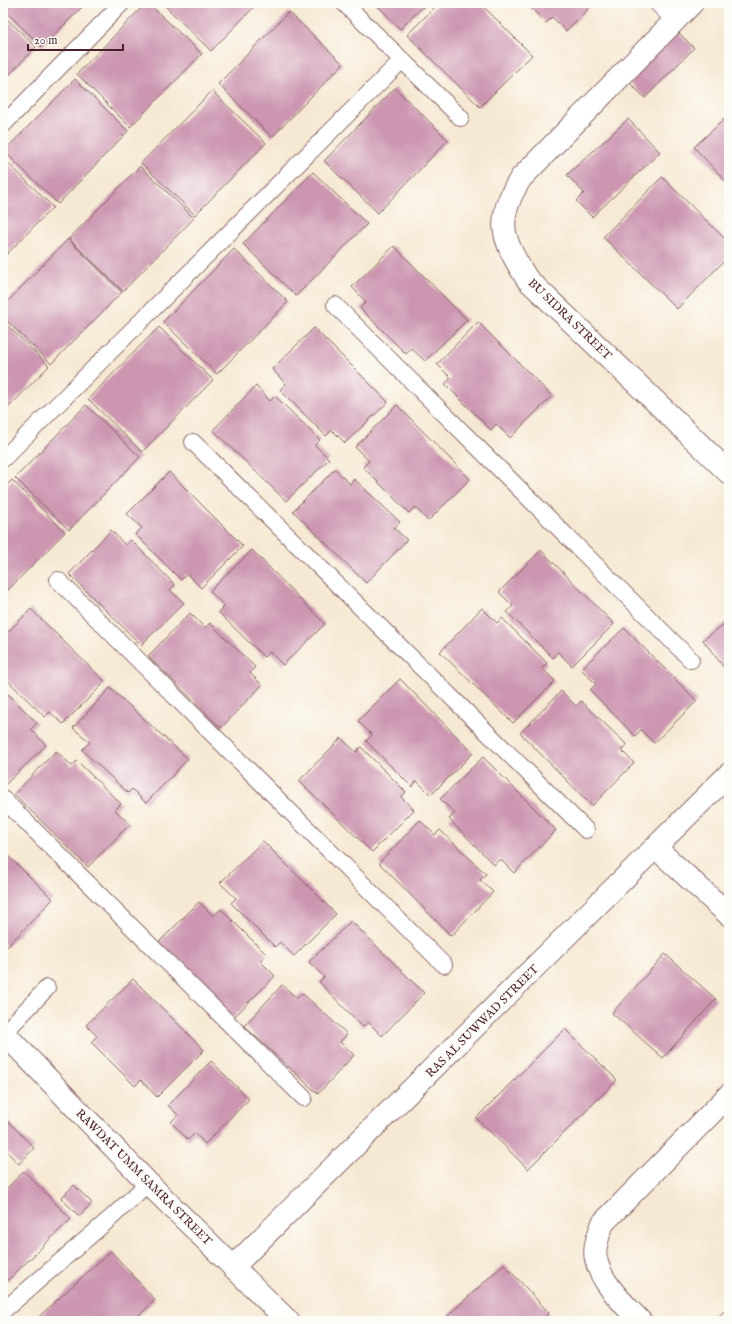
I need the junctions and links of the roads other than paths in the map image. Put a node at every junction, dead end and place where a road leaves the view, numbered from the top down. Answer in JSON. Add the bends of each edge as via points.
{"nodes":[{"id":1,"x":122,"y":3,"type":"edge"},
{"id":2,"x":344,"y":3,"type":"edge"},
{"id":3,"x":657,"y":3,"type":"edge"},
{"id":4,"x":692,"y":3,"type":"edge"},
{"id":5,"x":675,"y":21,"type":"junction"},
{"id":6,"x":402,"y":60,"type":"junction"},
{"id":7,"x":461,"y":118,"type":"dead end"},
{"id":8,"x":3,"y":125,"type":"edge"},
{"id":9,"x":336,"y":305,"type":"dead end"},
{"id":10,"x":193,"y":442,"type":"dead end"},
{"id":11,"x":3,"y":459,"type":"edge"},
{"id":12,"x":729,"y":473,"type":"edge"},
{"id":13,"x":58,"y":580,"type":"dead end"},
{"id":14,"x":691,"y":660,"type":"dead end"},
{"id":15,"x":729,"y":774,"type":"edge"},
{"id":16,"x":3,"y":799,"type":"edge"},
{"id":17,"x":586,"y":830,"type":"dead end"},
{"id":18,"x":656,"y":848,"type":"junction"},
{"id":19,"x":729,"y":915,"type":"edge"},
{"id":20,"x":444,"y":965,"type":"dead end"},
{"id":21,"x":47,"y":988,"type":"dead end"},
{"id":22,"x":3,"y":1032,"type":"edge"},
{"id":23,"x":729,"y":1095,"type":"edge"},
{"id":24,"x":304,"y":1098,"type":"dead end"},
{"id":25,"x":148,"y":1183,"type":"junction"},
{"id":26,"x":233,"y":1267,"type":"junction"},
{"id":27,"x":3,"y":1311,"type":"edge"},
{"id":28,"x":288,"y":1321,"type":"edge"},
{"id":29,"x":640,"y":1321,"type":"edge"}],
"edges":[{"from":1,"to":8,"type":"lane"},
{"from":2,"to":6,"type":"lane"},
{"from":3,"to":5,"type":"lane"},
{"from":4,"to":5,"type":"street","name":"BU SIDRA STREET"},
{"from":5,"to":12,"type":"street","name":"BU SIDRA STREET","via":[[521,178],[511,194],[504,215],[504,235],[526,278]]},
{"from":6,"to":7,"type":"lane"},
{"from":6,"to":11,"type":"lane"},
{"from":9,"to":14,"type":"lane"},
{"from":10,"to":17,"type":"lane"},
{"from":13,"to":20,"type":"lane"},
{"from":15,"to":18,"type":"street","name":"RAS AL SUWWAD STREET"},
{"from":16,"to":24,"type":"lane"},
{"from":18,"to":19,"type":"street"},
{"from":18,"to":26,"type":"street","name":"RAS AL SUWWAD STREET"},
{"from":21,"to":22,"type":"lane"},
{"from":22,"to":25,"type":"street","name":"RAWDAT UMM SAMRA STREET"},
{"from":23,"to":29,"type":"street","via":[[603,1223],[596,1240],[596,1258],[605,1279],[616,1296]]},
{"from":25,"to":26,"type":"street","name":"RAWDAT UMM SAMRA STREET"},
{"from":25,"to":27,"type":"lane"},
{"from":26,"to":28,"type":"street","name":"RAWDAT UMM SAMRA STREET"}]}
